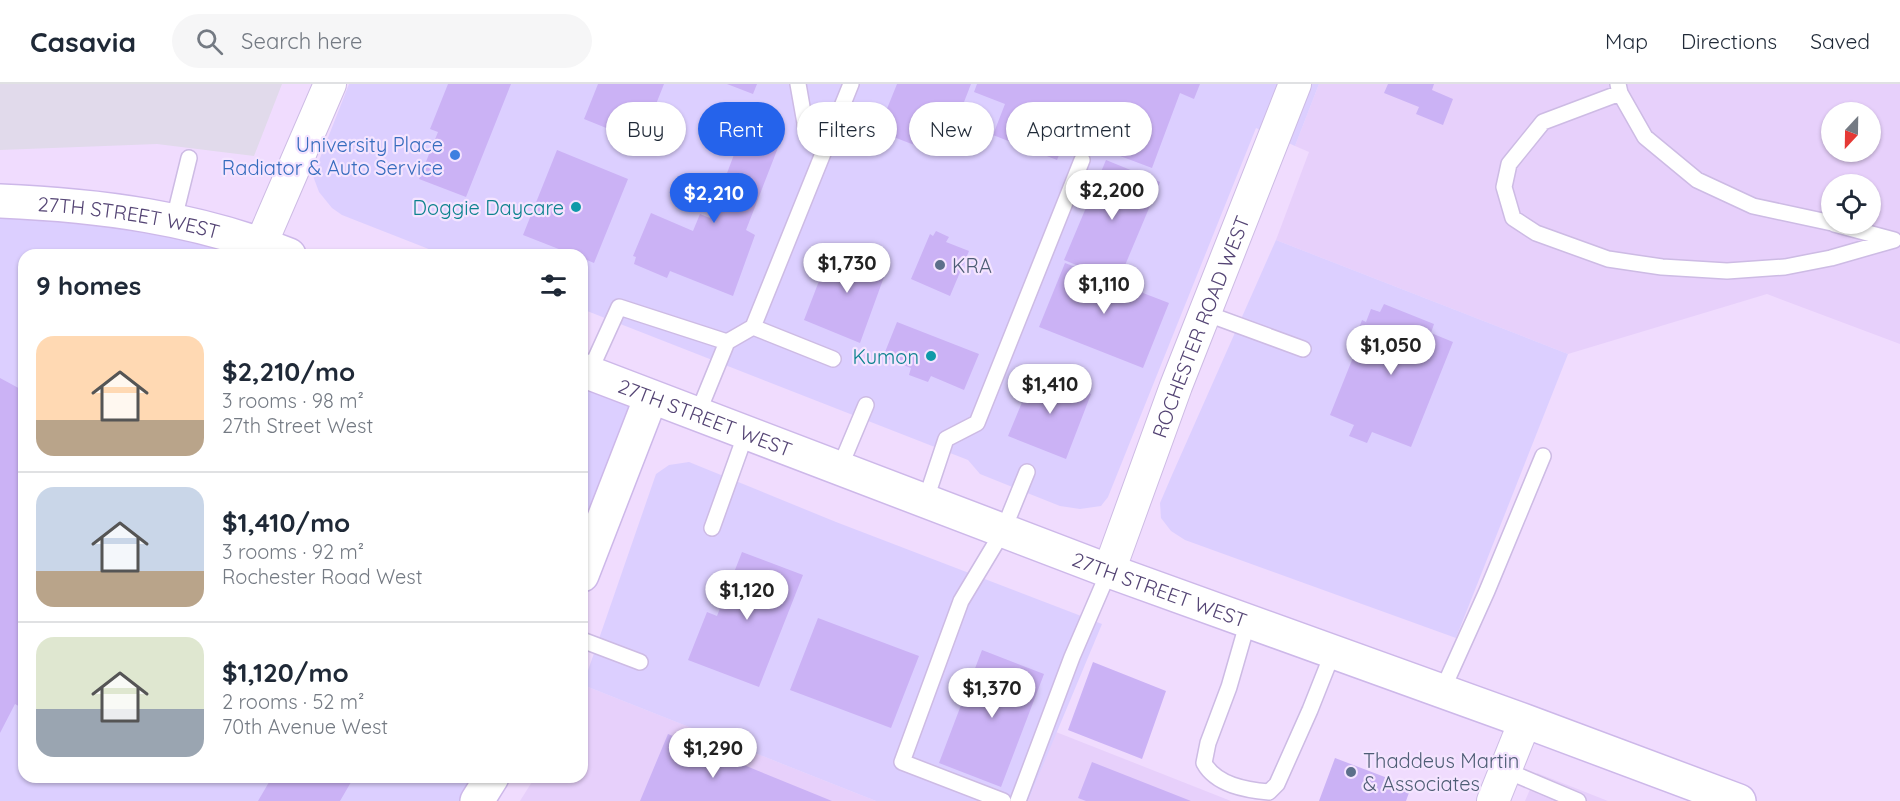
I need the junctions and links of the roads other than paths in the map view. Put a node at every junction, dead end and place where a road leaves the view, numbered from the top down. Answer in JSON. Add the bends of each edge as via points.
{"nodes":[{"id":1,"x":330,"y":84,"type":"edge"},
{"id":2,"x":798,"y":84,"type":"edge"},
{"id":3,"x":851,"y":84,"type":"edge"},
{"id":4,"x":1295,"y":84,"type":"edge"},
{"id":5,"x":1619,"y":88,"type":"edge"},
{"id":6,"x":801,"y":102,"type":"edge"},
{"id":7,"x":844,"y":102,"type":"edge"},
{"id":8,"x":822,"y":156,"type":"edge"},
{"id":9,"x":189,"y":158,"type":"dead end"},
{"id":10,"x":1082,"y":160,"type":"dead end"},
{"id":11,"x":0,"y":201,"type":"edge"},
{"id":12,"x":174,"y":219,"type":"junction"},
{"id":13,"x":1821,"y":220,"type":"edge"},
{"id":14,"x":1874,"y":234,"type":"edge"},
{"id":15,"x":1897,"y":240,"type":"edge"},
{"id":16,"x":275,"y":249,"type":"edge"},
{"id":17,"x":1204,"y":313,"type":"junction"},
{"id":18,"x":753,"y":327,"type":"junction"},
{"id":19,"x":727,"y":342,"type":"junction"},
{"id":20,"x":1303,"y":350,"type":"dead end"},
{"id":21,"x":832,"y":359,"type":"dead end"},
{"id":22,"x":588,"y":367,"type":"edge"},
{"id":23,"x":588,"y":372,"type":"edge"},
{"id":24,"x":651,"y":397,"type":"junction"},
{"id":25,"x":866,"y":405,"type":"dead end"},
{"id":26,"x":698,"y":413,"type":"junction"},
{"id":27,"x":746,"y":432,"type":"junction"},
{"id":28,"x":1543,"y":456,"type":"dead end"},
{"id":29,"x":840,"y":467,"type":"junction"},
{"id":30,"x":1027,"y":472,"type":"dead end"},
{"id":31,"x":925,"y":502,"type":"junction"},
{"id":32,"x":712,"y":528,"type":"dead end"},
{"id":33,"x":1003,"y":531,"type":"junction"},
{"id":34,"x":588,"y":560,"type":"edge"},
{"id":35,"x":1109,"y":571,"type":"junction"},
{"id":36,"x":1248,"y":621,"type":"junction"},
{"id":37,"x":588,"y":642,"type":"edge"},
{"id":38,"x":1333,"y":652,"type":"junction"},
{"id":39,"x":640,"y":662,"type":"dead end"},
{"id":40,"x":1442,"y":691,"type":"junction"},
{"id":41,"x":1526,"y":721,"type":"junction"},
{"id":42,"x":1505,"y":770,"type":"junction"},
{"id":43,"x":488,"y":783,"type":"edge"},
{"id":44,"x":477,"y":801,"type":"edge"},
{"id":45,"x":1003,"y":801,"type":"edge"},
{"id":46,"x":1018,"y":801,"type":"edge"},
{"id":47,"x":1493,"y":801,"type":"edge"},
{"id":48,"x":1578,"y":801,"type":"edge"},
{"id":49,"x":1739,"y":801,"type":"edge"}],
"edges":[{"from":1,"to":16,"type":"street"},
{"from":2,"to":6,"type":"lane"},
{"from":3,"to":7,"type":"lane"},
{"from":4,"to":17,"type":"street","name":"ROCHESTER ROAD WEST"},
{"from":5,"to":13,"type":"lane","via":[[1645,137],[1697,180],[1754,206]]},
{"from":5,"to":15,"type":"lane","via":[[1543,122],[1509,164],[1504,187],[1513,218],[1536,234],[1608,259],[1727,271],[1785,267]]},
{"from":8,"to":18,"type":"lane"},
{"from":9,"to":12,"type":"lane"},
{"from":10,"to":31,"type":"lane","via":[[977,423],[946,439]]},
{"from":11,"to":12,"type":"main road","name":"27TH STREET WEST","via":[[113,209]]},
{"from":12,"to":16,"type":"main road","name":"27TH STREET WEST"},
{"from":14,"to":15,"type":"lane"},
{"from":17,"to":20,"type":"lane"},
{"from":17,"to":35,"type":"street","name":"ROCHESTER ROAD WEST"},
{"from":18,"to":19,"type":"lane"},
{"from":18,"to":21,"type":"lane"},
{"from":19,"to":22,"type":"lane","via":[[619,307]]},
{"from":19,"to":26,"type":"lane"},
{"from":23,"to":24,"type":"main road","name":"27TH STREET WEST"},
{"from":24,"to":26,"type":"main road","name":"27TH STREET WEST"},
{"from":24,"to":34,"type":"main road"},
{"from":25,"to":29,"type":"lane"},
{"from":26,"to":27,"type":"main road","name":"27TH STREET WEST"},
{"from":27,"to":29,"type":"main road","name":"27TH STREET WEST"},
{"from":27,"to":32,"type":"lane"},
{"from":28,"to":40,"type":"lane"},
{"from":29,"to":31,"type":"main road","name":"27TH STREET WEST"},
{"from":30,"to":33,"type":"lane"},
{"from":31,"to":33,"type":"main road","name":"27TH STREET WEST"},
{"from":33,"to":35,"type":"main road","name":"27TH STREET WEST"},
{"from":33,"to":45,"type":"lane","via":[[962,601],[902,762]]},
{"from":35,"to":36,"type":"main road","name":"27TH STREET WEST"},
{"from":35,"to":46,"type":"lane"},
{"from":36,"to":38,"type":"main road","name":"27TH STREET WEST"},
{"from":36,"to":38,"type":"lane","via":[[1204,763],[1210,774],[1247,790],[1269,792],[1277,784]]},
{"from":37,"to":39,"type":"lane"},
{"from":38,"to":40,"type":"main road","name":"27TH STREET WEST"},
{"from":40,"to":41,"type":"main road","name":"27TH STREET WEST"},
{"from":41,"to":42,"type":"street"},
{"from":41,"to":49,"type":"main road","name":"27TH STREET WEST"},
{"from":42,"to":47,"type":"street"},
{"from":42,"to":48,"type":"lane"},
{"from":43,"to":44,"type":"main road"}]}
